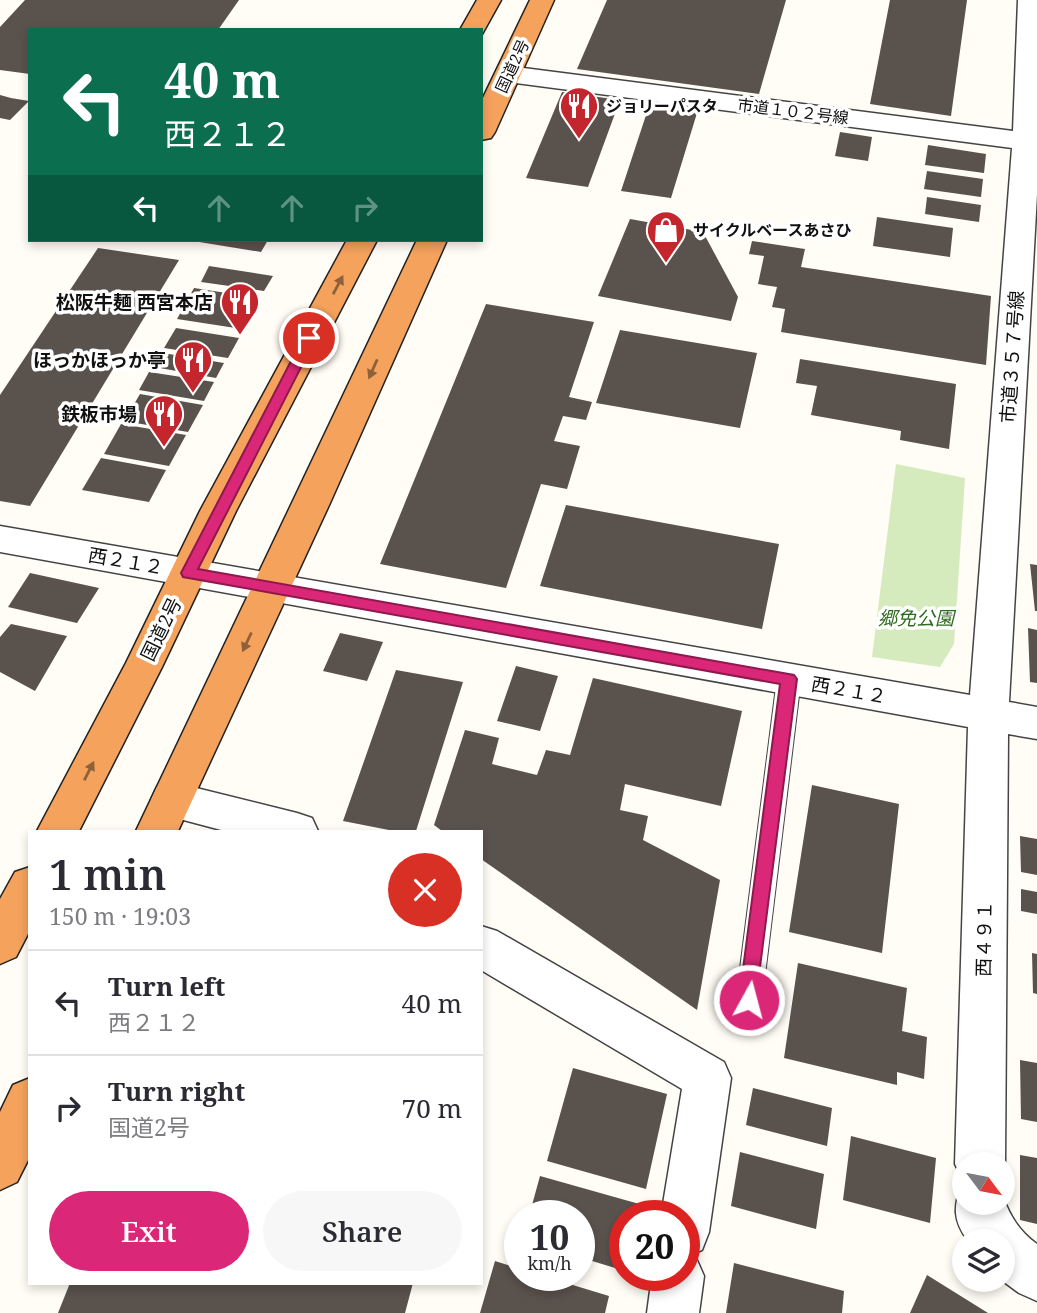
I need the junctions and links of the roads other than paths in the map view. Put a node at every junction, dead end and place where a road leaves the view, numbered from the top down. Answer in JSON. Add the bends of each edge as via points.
{"nodes":[{"id":1,"x":489,"y":0,"type":"edge"},
{"id":2,"x":542,"y":0,"type":"edge"},
{"id":3,"x":1030,"y":0,"type":"edge"},
{"id":4,"x":474,"y":28,"type":"edge"},
{"id":5,"x":508,"y":74,"type":"junction"},
{"id":6,"x":483,"y":128,"type":"edge"},
{"id":7,"x":1032,"y":142,"type":"edge"},
{"id":8,"x":361,"y":242,"type":"edge"},
{"id":9,"x":431,"y":242,"type":"edge"},
{"id":10,"x":0,"y":539,"type":"edge"},
{"id":11,"x":188,"y":573,"type":"junction"},
{"id":12,"x":272,"y":587,"type":"junction"},
{"id":13,"x":789,"y":679,"type":"junction"},
{"id":14,"x":988,"y":715,"type":"junction"},
{"id":15,"x":1037,"y":723,"type":"edge"},
{"id":16,"x":165,"y":816,"type":"edge"},
{"id":17,"x":59,"y":830,"type":"edge"},
{"id":18,"x":288,"y":830,"type":"edge"},
{"id":19,"x":28,"y":890,"type":"edge"},
{"id":20,"x":0,"y":943,"type":"edge"},
{"id":21,"x":483,"y":947,"type":"edge"},
{"id":22,"x":749,"y":1000,"type":"dead end"},
{"id":23,"x":28,"y":1106,"type":"edge"},
{"id":24,"x":981,"y":1152,"type":"edge"},
{"id":25,"x":0,"y":1165,"type":"edge"},
{"id":26,"x":689,"y":1200,"type":"edge"},
{"id":27,"x":1015,"y":1259,"type":"edge"},
{"id":28,"x":1037,"y":1275,"type":"edge"},
{"id":29,"x":676,"y":1291,"type":"edge"},
{"id":30,"x":673,"y":1313,"type":"edge"}],
"edges":[{"from":1,"to":4,"type":"highway"},
{"from":2,"to":5,"type":"highway","name":"国道2号"},
{"from":3,"to":7,"type":"street","name":"市道３５７号線"},
{"from":5,"to":6,"type":"highway","name":"国道2号"},
{"from":5,"to":7,"type":"street","name":"市道１０２号線"},
{"from":7,"to":14,"type":"street","name":"市道３５７号線"},
{"from":11,"to":8,"type":"highway","name":"国道2号","one_way":true},
{"from":9,"to":12,"type":"highway","one_way":true},
{"from":10,"to":11,"type":"street","name":"西２１２"},
{"from":11,"to":12,"type":"street","name":"西２１２"},
{"from":17,"to":11,"type":"highway","name":"国道2号","one_way":true},
{"from":12,"to":13,"type":"street","name":"西２１２"},
{"from":12,"to":16,"type":"highway","one_way":true},
{"from":13,"to":14,"type":"street","name":"西２１２"},
{"from":13,"to":22,"type":"lane"},
{"from":14,"to":15,"type":"street","name":"西２１２"},
{"from":14,"to":24,"type":"street","name":"西４９１"},
{"from":16,"to":18,"type":"street"},
{"from":19,"to":20,"type":"highway"},
{"from":21,"to":26,"type":"street","via":[[706,1078]]},
{"from":23,"to":25,"type":"highway"},
{"from":27,"to":28,"type":"street"},
{"from":29,"to":30,"type":"street"}]}
